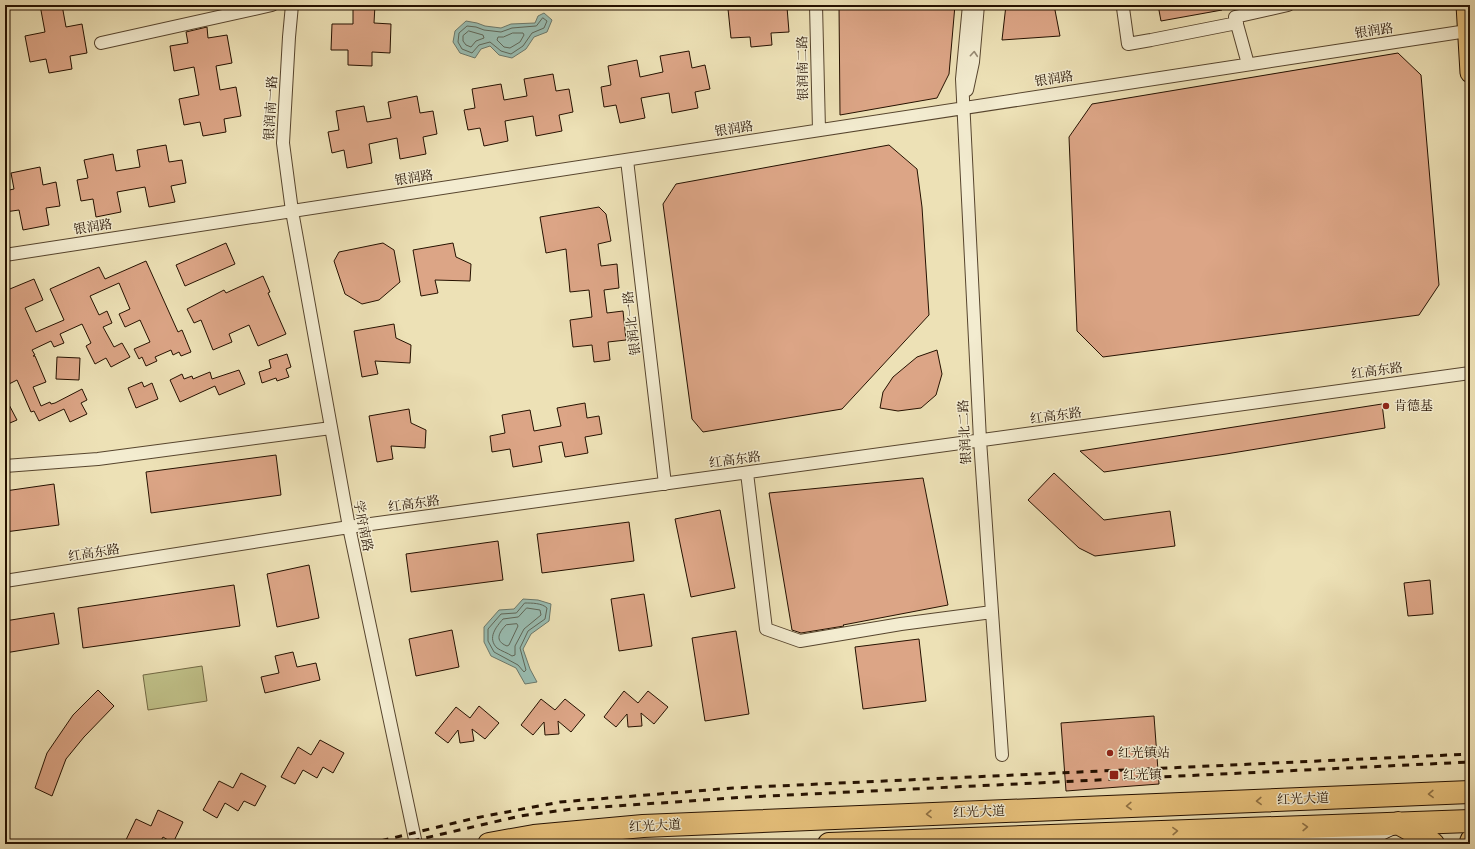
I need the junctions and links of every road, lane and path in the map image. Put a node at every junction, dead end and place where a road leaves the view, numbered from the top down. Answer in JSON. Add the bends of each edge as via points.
{"nodes":[{"id":1,"x":272,"y":5,"type":"edge"},
{"id":2,"x":292,"y":5,"type":"edge"},
{"id":3,"x":816,"y":5,"type":"edge"},
{"id":4,"x":969,"y":5,"type":"edge"},
{"id":5,"x":978,"y":5,"type":"edge"},
{"id":6,"x":1288,"y":5,"type":"edge"},
{"id":7,"x":1466,"y":5,"type":"edge"},
{"id":8,"x":1123,"y":8,"type":"dead end"},
{"id":9,"x":1236,"y":23,"type":"junction"},
{"id":10,"x":1467,"y":31,"type":"junction"},
{"id":11,"x":101,"y":43,"type":"dead end"},
{"id":12,"x":1248,"y":64,"type":"junction"},
{"id":13,"x":1470,"y":72,"type":"edge"},
{"id":14,"x":964,"y":106,"type":"junction"},
{"id":15,"x":819,"y":130,"type":"junction"},
{"id":16,"x":626,"y":160,"type":"junction"},
{"id":17,"x":292,"y":211,"type":"junction"},
{"id":18,"x":5,"y":255,"type":"edge"},
{"id":19,"x":1470,"y":373,"type":"edge"},
{"id":20,"x":331,"y":428,"type":"junction"},
{"id":21,"x":980,"y":440,"type":"junction"},
{"id":22,"x":5,"y":466,"type":"edge"},
{"id":23,"x":747,"y":472,"type":"junction"},
{"id":24,"x":665,"y":484,"type":"junction"},
{"id":25,"x":349,"y":527,"type":"junction"},
{"id":26,"x":5,"y":581,"type":"edge"},
{"id":27,"x":992,"y":612,"type":"junction"},
{"id":28,"x":1002,"y":755,"type":"dead end"},
{"id":29,"x":1470,"y":792,"type":"edge"},
{"id":30,"x":1470,"y":821,"type":"edge"},
{"id":31,"x":1398,"y":823,"type":"junction"},
{"id":32,"x":1470,"y":840,"type":"edge"},
{"id":33,"x":416,"y":844,"type":"edge"},
{"id":34,"x":489,"y":844,"type":"edge"},
{"id":35,"x":829,"y":844,"type":"edge"},
{"id":36,"x":1268,"y":844,"type":"edge"},
{"id":37,"x":1432,"y":844,"type":"edge"},
{"id":38,"x":1469,"y":844,"type":"edge"}],
"edges":[{"from":1,"to":11,"type":"street"},
{"from":2,"to":17,"type":"street","name":"银润南一路","via":[[283,142]]},
{"from":3,"to":15,"type":"street","name":"银润南二路"},
{"from":4,"to":14,"type":"street","via":[[962,79]]},
{"from":14,"to":5,"type":"street","one_way":true,"via":[[973,62]]},
{"from":6,"to":9,"type":"street","via":[[1235,17]]},
{"from":7,"to":10,"type":"main road"},
{"from":8,"to":9,"type":"street","via":[[1128,44]]},
{"from":9,"to":12,"type":"street"},
{"from":10,"to":12,"type":"street","name":"银润路"},
{"from":10,"to":13,"type":"main road"},
{"from":12,"to":14,"type":"street","name":"银润路"},
{"from":14,"to":15,"type":"street","name":"银润路"},
{"from":14,"to":21,"type":"street","name":"银润北二路"},
{"from":15,"to":16,"type":"street","name":"银润路"},
{"from":16,"to":17,"type":"street","name":"银润路"},
{"from":16,"to":24,"type":"street","name":"银润北一路"},
{"from":17,"to":18,"type":"street","name":"银润路"},
{"from":17,"to":20,"type":"street","name":"学府南路"},
{"from":19,"to":21,"type":"street","name":"红高东路"},
{"from":20,"to":22,"type":"street","via":[[98,459]]},
{"from":20,"to":25,"type":"street","name":"学府南路"},
{"from":21,"to":23,"type":"street","name":"红高东路"},
{"from":21,"to":27,"type":"street","name":"银润北二路"},
{"from":23,"to":24,"type":"street","name":"红高东路"},
{"from":23,"to":27,"type":"street","via":[[766,629],[800,641]]},
{"from":24,"to":25,"type":"street","name":"红高东路"},
{"from":25,"to":26,"type":"street","name":"红高东路"},
{"from":25,"to":33,"type":"street","name":"学府南路"},
{"from":27,"to":28,"type":"street","name":"银润北二路"},
{"from":29,"to":34,"type":"highway","name":"红光大道","one_way":true,"via":[[643,826],[534,836]]},
{"from":30,"to":31,"type":"highway","name":"红光大道"},
{"from":35,"to":31,"type":"highway","name":"红光大道","one_way":true},
{"from":31,"to":36,"type":"main road","via":[[1363,840]]},
{"from":31,"to":37,"type":"highway"},
{"from":32,"to":38,"type":"main road"}]}
